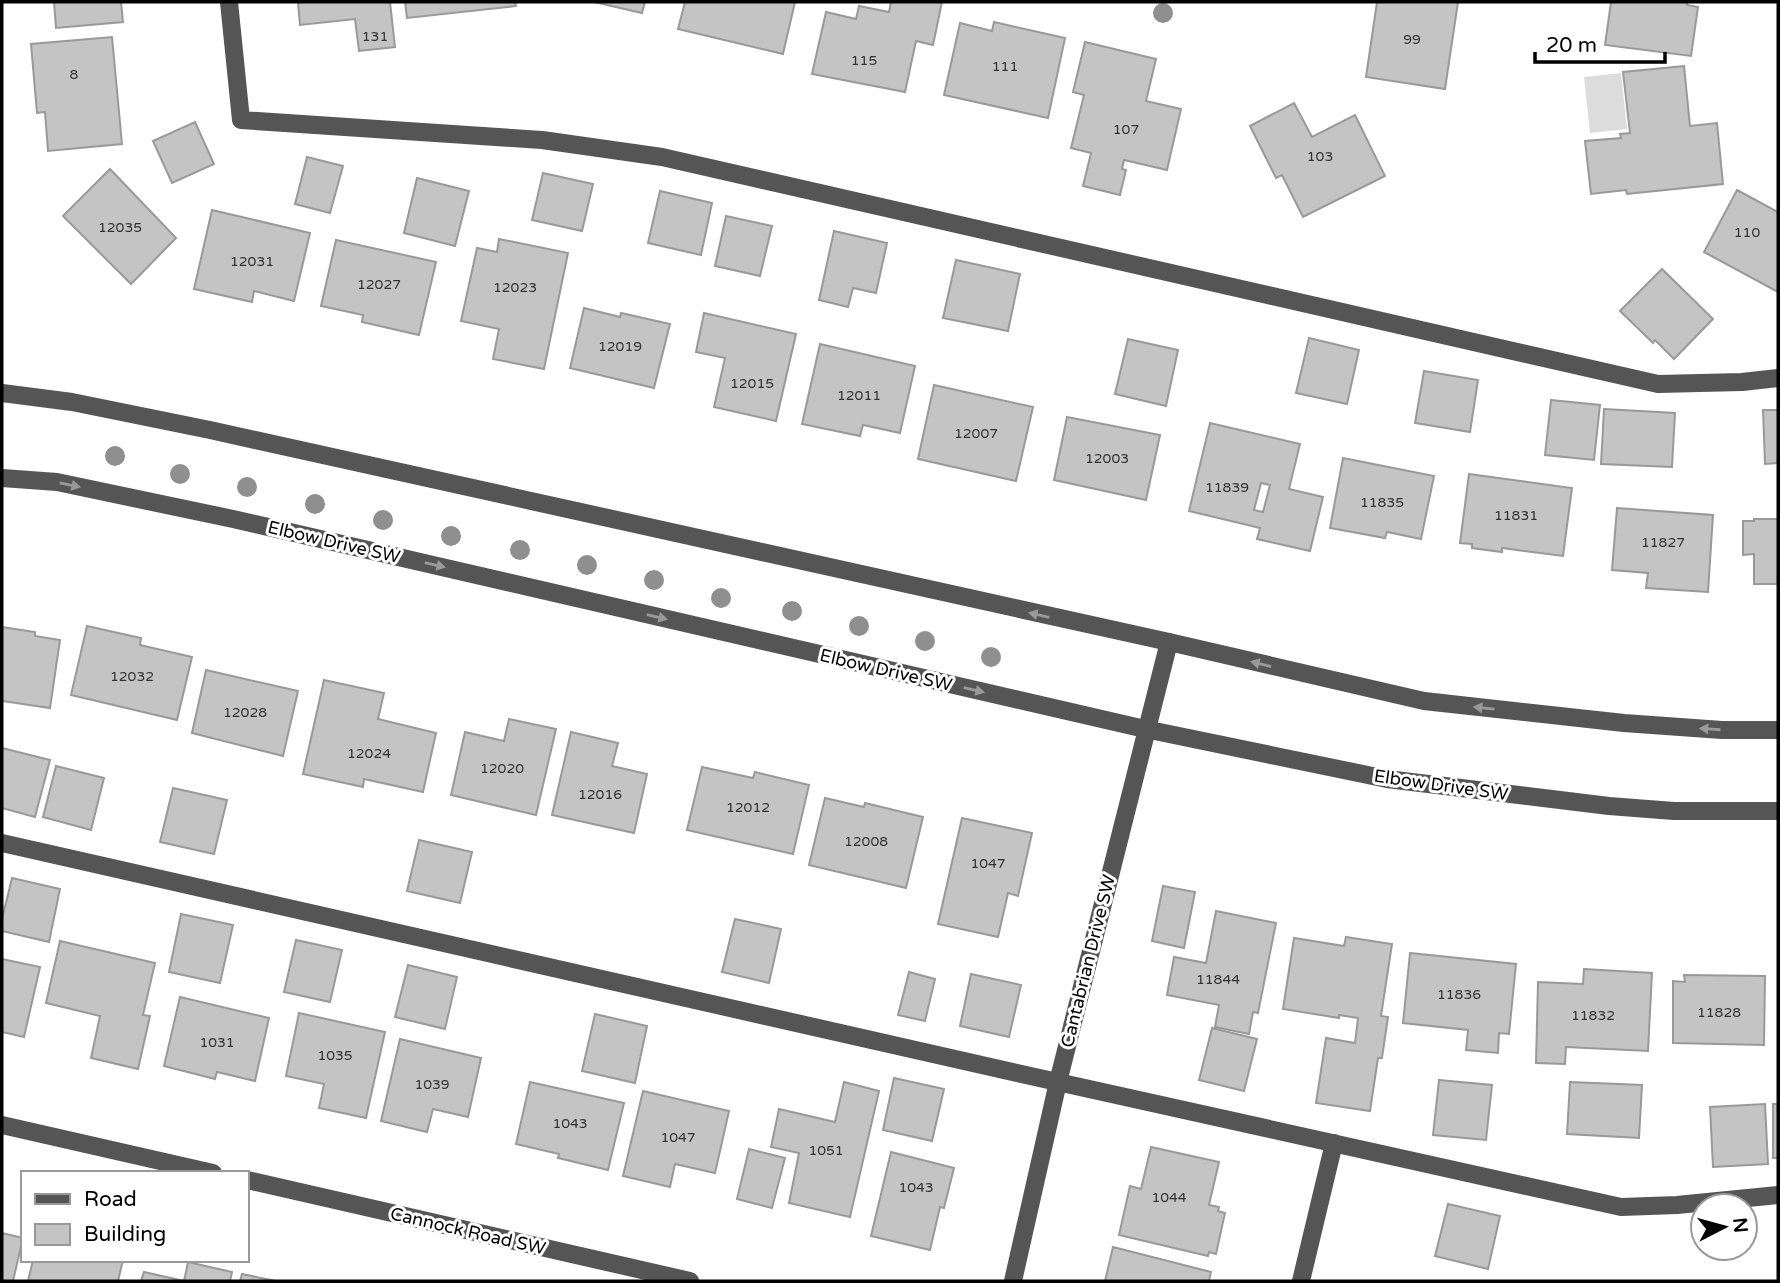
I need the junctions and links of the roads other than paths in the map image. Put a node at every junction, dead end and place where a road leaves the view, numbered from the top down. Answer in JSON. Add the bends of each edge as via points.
{"nodes":[{"id":1,"x":229,"y":2,"type":"edge"},
{"id":2,"x":1778,"y":379,"type":"edge"},
{"id":3,"x":2,"y":393,"type":"edge"},
{"id":4,"x":2,"y":478,"type":"edge"},
{"id":5,"x":1169,"y":642,"type":"junction"},
{"id":6,"x":1145,"y":729,"type":"junction"},
{"id":7,"x":1778,"y":730,"type":"edge"},
{"id":8,"x":1778,"y":811,"type":"edge"},
{"id":9,"x":2,"y":843,"type":"edge"},
{"id":10,"x":1058,"y":1082,"type":"junction"},
{"id":11,"x":2,"y":1125,"type":"edge"},
{"id":12,"x":1334,"y":1143,"type":"junction"},
{"id":13,"x":204,"y":1171,"type":"edge"},
{"id":14,"x":248,"y":1181,"type":"edge"},
{"id":15,"x":1778,"y":1195,"type":"edge"},
{"id":16,"x":690,"y":1281,"type":"edge"},
{"id":17,"x":1013,"y":1281,"type":"edge"},
{"id":18,"x":1301,"y":1281,"type":"edge"}],
"edges":[{"from":1,"to":2,"type":"street","via":[[241,120],[542,140],[662,157],[1658,384]]},
{"from":5,"to":3,"type":"street","one_way":true,"via":[[210,430]]},
{"from":4,"to":6,"type":"street","name":"Elbow Drive SW","one_way":true,"via":[[57,482],[233,519]]},
{"from":5,"to":6,"type":"street","name":"Cantabrian Drive SW"},
{"from":7,"to":5,"type":"street","one_way":true,"via":[[1624,723],[1424,701]]},
{"from":6,"to":8,"type":"street","name":"Elbow Drive SW","via":[[1387,779],[1484,792],[1674,811]]},
{"from":6,"to":10,"type":"street","name":"Cantabrian Drive SW"},
{"from":9,"to":10,"type":"street"},
{"from":10,"to":12,"type":"street"},
{"from":10,"to":17,"type":"street","name":"Cantabrian Drive SW"},
{"from":11,"to":13,"type":"street"},
{"from":12,"to":15,"type":"street","via":[[1621,1207]]},
{"from":12,"to":18,"type":"street"},
{"from":14,"to":16,"type":"street","name":"Cannock Road SW"}]}
